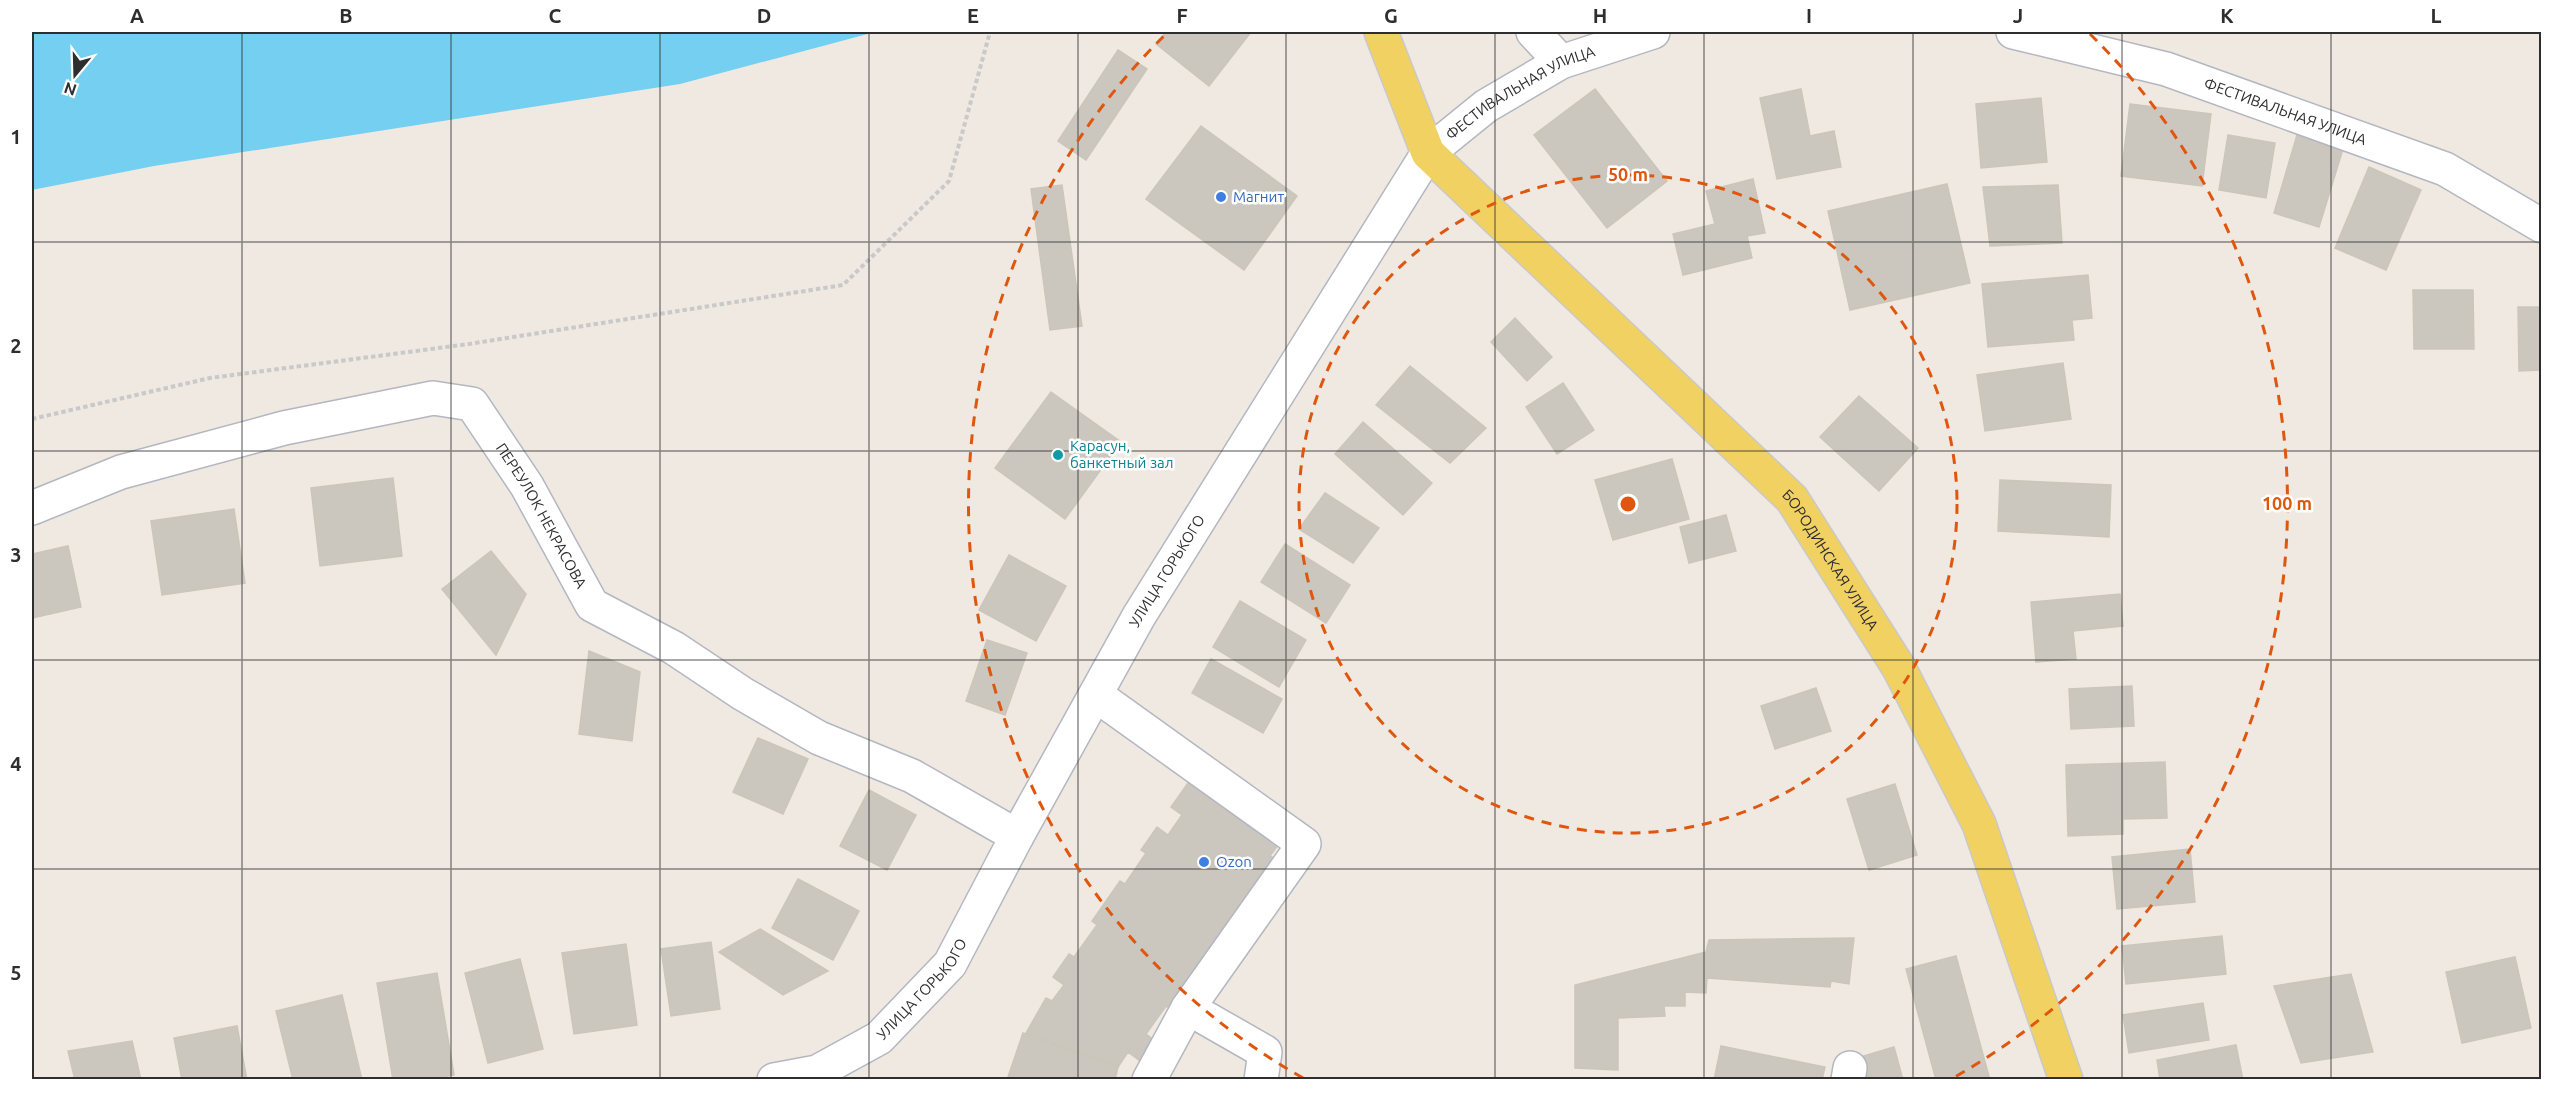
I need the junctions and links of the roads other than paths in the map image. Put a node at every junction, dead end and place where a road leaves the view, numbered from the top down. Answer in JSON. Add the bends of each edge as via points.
{"nodes":[{"id":1,"x":1381,"y":32,"type":"edge"},
{"id":2,"x":1533,"y":32,"type":"edge"},
{"id":3,"x":1653,"y":32,"type":"edge"},
{"id":4,"x":2013,"y":32,"type":"edge"},
{"id":5,"x":1561,"y":62,"type":"junction"},
{"id":6,"x":1428,"y":153,"type":"junction"},
{"id":7,"x":2541,"y":226,"type":"edge"},
{"id":8,"x":32,"y":508,"type":"edge"},
{"id":9,"x":1096,"y":694,"type":"junction"},
{"id":10,"x":1017,"y":836,"type":"junction"},
{"id":11,"x":1188,"y":1008,"type":"junction"},
{"id":12,"x":817,"y":1076,"type":"edge"},
{"id":13,"x":774,"y":1080,"type":"edge"},
{"id":14,"x":1149,"y":1080,"type":"edge"},
{"id":15,"x":1261,"y":1080,"type":"edge"},
{"id":16,"x":2066,"y":1080,"type":"edge"}],
"edges":[{"from":1,"to":6,"type":"main road"},
{"from":2,"to":5,"type":"street"},
{"from":3,"to":5,"type":"street","name":"ФЕСТИВАЛЬНАЯ УЛИЦА"},
{"from":4,"to":7,"type":"street","name":"ФЕСТИВАЛЬНАЯ УЛИЦА","via":[[2166,69],[2445,169]]},
{"from":5,"to":6,"type":"street","name":"ФЕСТИВАЛЬНАЯ УЛИЦА","via":[[1486,106]]},
{"from":6,"to":9,"type":"street","name":"УЛИЦА ГОРЬКОГО","via":[[1139,616]]},
{"from":6,"to":16,"type":"main road","name":"БОРОДИНСКАЯ УЛИЦА","via":[[1792,499],[1899,668],[1979,824]]},
{"from":8,"to":10,"type":"street","name":"ПЕРЕУЛОК НЕКРАСОВА","via":[[121,472],[284,428],[433,398],[471,404],[527,486],[592,605],[674,648],[819,738],[912,776]]},
{"from":9,"to":10,"type":"street","name":"УЛИЦА ГОРЬКОГО"},
{"from":9,"to":11,"type":"street","via":[[1304,844]]},
{"from":10,"to":12,"type":"street","name":"УЛИЦА ГОРЬКОГО","via":[[950,964],[879,1038]]},
{"from":11,"to":14,"type":"street"},
{"from":11,"to":15,"type":"street","via":[[1265,1052]]},
{"from":12,"to":13,"type":"street","name":"УЛИЦА ГОРЬКОГО"}]}
